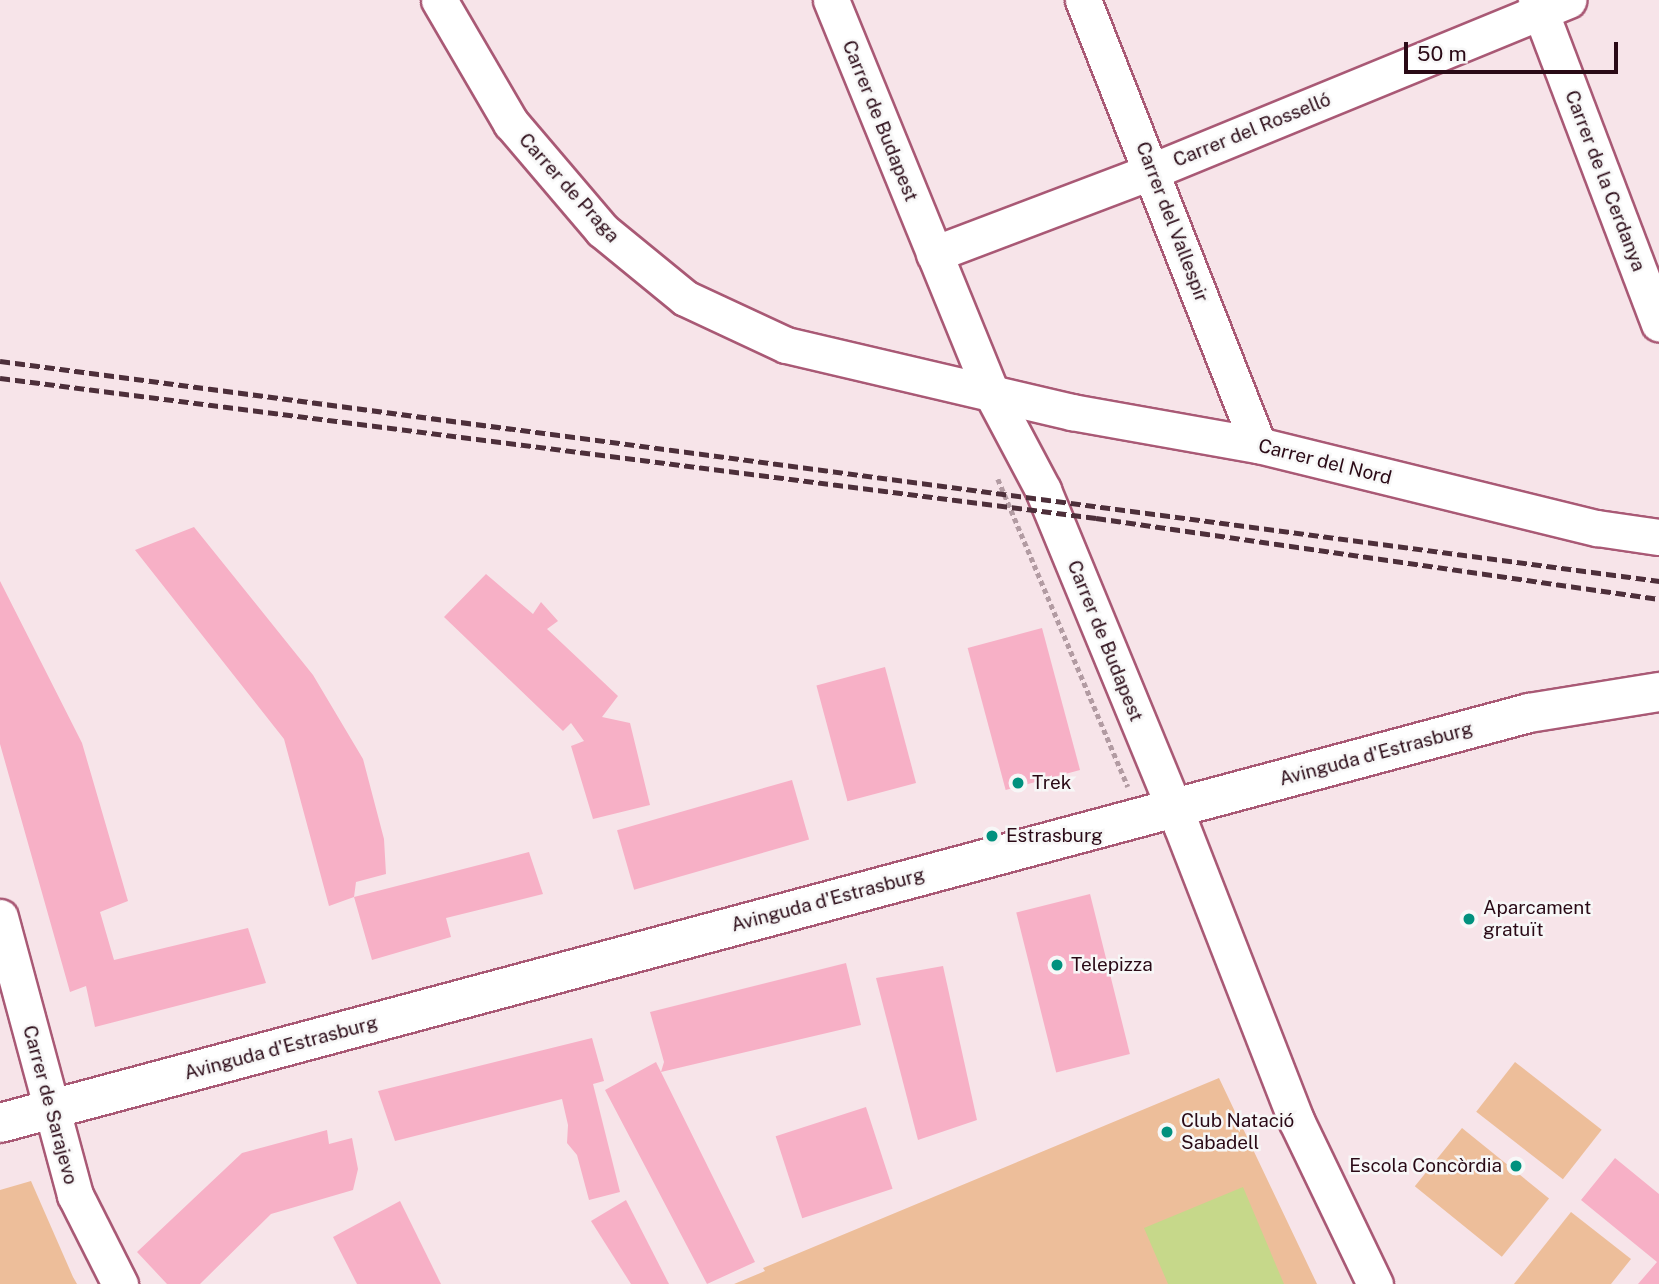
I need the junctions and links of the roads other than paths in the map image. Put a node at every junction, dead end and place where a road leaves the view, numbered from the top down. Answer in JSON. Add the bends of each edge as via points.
{"nodes":[{"id":1,"x":439,"y":0,"type":"edge"},
{"id":2,"x":831,"y":0,"type":"edge"},
{"id":3,"x":1083,"y":0,"type":"edge"},
{"id":4,"x":1548,"y":4,"type":"edge"},
{"id":5,"x":1152,"y":171,"type":"junction"},
{"id":6,"x":934,"y":254,"type":"junction"},
{"id":7,"x":1659,"y":323,"type":"edge"},
{"id":8,"x":991,"y":392,"type":"junction"},
{"id":9,"x":1258,"y":445,"type":"junction"},
{"id":10,"x":1659,"y":537,"type":"edge"},
{"id":11,"x":1659,"y":692,"type":"edge"},
{"id":12,"x":1659,"y":712,"type":"edge"},
{"id":13,"x":1177,"y":816,"type":"junction"},
{"id":14,"x":0,"y":917,"type":"edge"},
{"id":15,"x":53,"y":1117,"type":"junction"},
{"id":16,"x":0,"y":1123,"type":"edge"},
{"id":17,"x":0,"y":1140,"type":"edge"},
{"id":18,"x":120,"y":1284,"type":"edge"},
{"id":19,"x":1375,"y":1284,"type":"edge"}],
"edges":[{"from":1,"to":8,"type":"street","name":"Carrer de Praga","via":[[511,123],[602,230],[685,298],[786,345]]},
{"from":2,"to":6,"type":"street","name":"Carrer de Budapest"},
{"from":3,"to":5,"type":"street","name":"Carrer del Vallespir"},
{"from":4,"to":5,"type":"street","name":"Carrer del Rosselló"},
{"from":4,"to":7,"type":"street","name":"Carrer de la Cerdanya"},
{"from":5,"to":6,"type":"street","name":"Carrer del Rosselló"},
{"from":5,"to":9,"type":"street","name":"Carrer del Vallespir"},
{"from":6,"to":8,"type":"street","name":"Carrer de Budapest"},
{"from":8,"to":9,"type":"street","name":"Carrer del Nord","via":[[1072,412]]},
{"from":8,"to":13,"type":"street","name":"Carrer de Budapest","via":[[1043,489]]},
{"from":9,"to":10,"type":"street","name":"Carrer del Nord","via":[[1597,528]]},
{"from":11,"to":13,"type":"main road","name":"Avinguda d'Estrasburg","via":[[1529,712]]},
{"from":12,"to":13,"type":"main road","name":"Avinguda d'Estrasburg","via":[[1539,731]]},
{"from":13,"to":15,"type":"main road","name":"Avinguda d'Estrasburg"},
{"from":13,"to":15,"type":"main road","name":"Avinguda d'Estrasburg","via":[[132,1088]]},
{"from":13,"to":19,"type":"street","name":"Carrer de Budapest","via":[[1296,1121]]},
{"from":14,"to":15,"type":"street","name":"Carrer de Sarajevo"},
{"from":15,"to":16,"type":"main road","name":"Avinguda d'Estrasburg"},
{"from":15,"to":17,"type":"main road","name":"Avinguda d'Estrasburg"},
{"from":15,"to":18,"type":"street","name":"Carrer de Sarajevo","via":[[75,1195]]}]}
